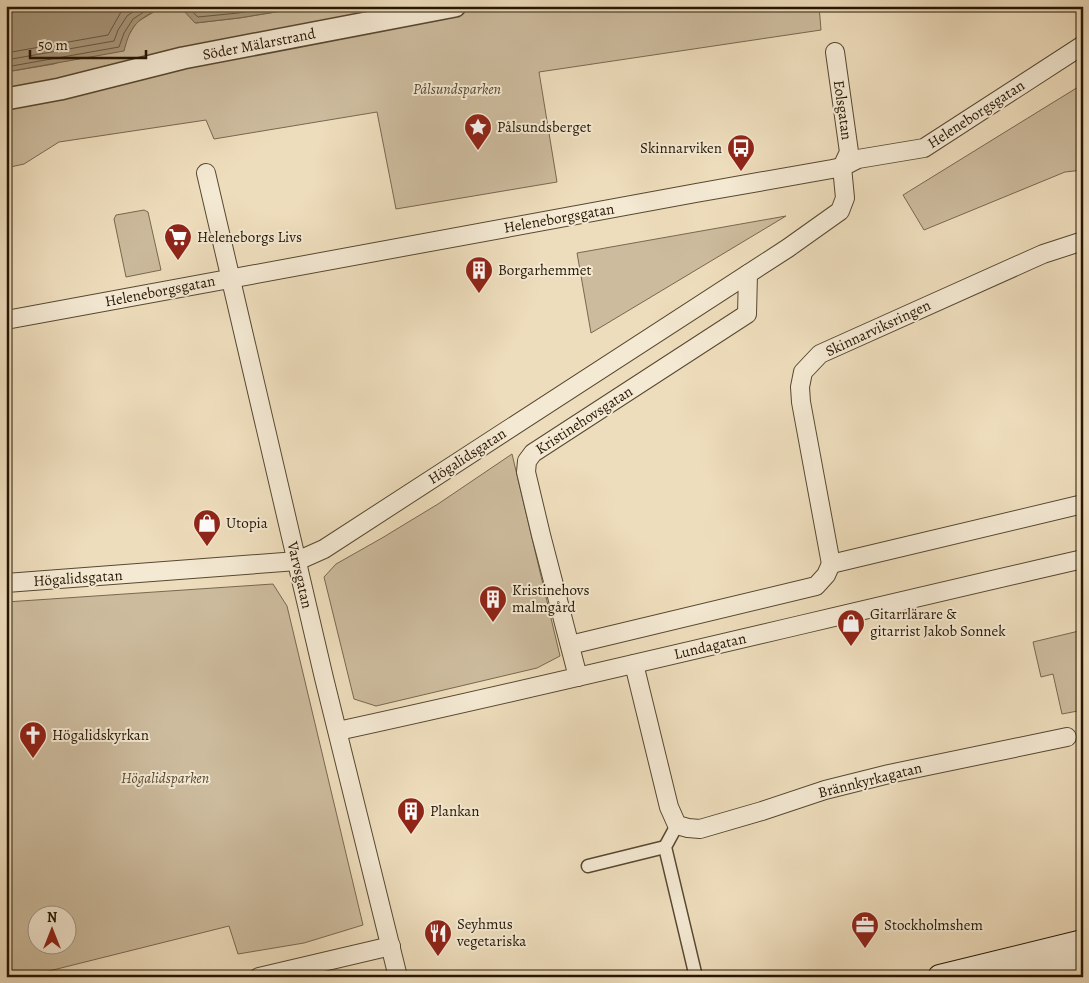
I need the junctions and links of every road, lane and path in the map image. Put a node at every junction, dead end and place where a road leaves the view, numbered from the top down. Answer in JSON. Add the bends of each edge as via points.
{"nodes":[{"id":1,"x":455,"y":6,"type":"edge"},
{"id":2,"x":1083,"y":45,"type":"edge"},
{"id":3,"x":835,"y":52,"type":"dead end"},
{"id":4,"x":6,"y":99,"type":"edge"},
{"id":5,"x":842,"y":167,"type":"junction"},
{"id":6,"x":206,"y":172,"type":"dead end"},
{"id":7,"x":1083,"y":241,"type":"edge"},
{"id":8,"x":748,"y":274,"type":"junction"},
{"id":9,"x":230,"y":278,"type":"junction"},
{"id":10,"x":6,"y":320,"type":"edge"},
{"id":11,"x":1083,"y":504,"type":"edge"},
{"id":12,"x":1083,"y":559,"type":"edge"},
{"id":13,"x":297,"y":562,"type":"junction"},
{"id":14,"x":830,"y":564,"type":"junction"},
{"id":15,"x":6,"y":583,"type":"edge"},
{"id":16,"x":570,"y":645,"type":"junction"},
{"id":17,"x":634,"y":664,"type":"junction"},
{"id":18,"x":578,"y":677,"type":"junction"},
{"id":19,"x":338,"y":731,"type":"junction"},
{"id":20,"x":1067,"y":737,"type":"dead end"},
{"id":21,"x":677,"y":825,"type":"junction"},
{"id":22,"x":666,"y":847,"type":"junction"},
{"id":23,"x":588,"y":866,"type":"dead end"},
{"id":24,"x":1083,"y":942,"type":"edge"},
{"id":25,"x":391,"y":946,"type":"junction"},
{"id":26,"x":1083,"y":959,"type":"edge"},
{"id":27,"x":259,"y":977,"type":"edge"},
{"id":28,"x":398,"y":977,"type":"edge"},
{"id":29,"x":696,"y":977,"type":"edge"},
{"id":30,"x":940,"y":977,"type":"edge"},
{"id":31,"x":1012,"y":977,"type":"edge"}],
"edges":[{"from":1,"to":4,"type":"street","name":"Söder Mälarstrand","via":[[182,58],[60,89]]},
{"from":2,"to":5,"type":"street","name":"Heleneborgsgatan","via":[[924,148],[858,159]]},
{"from":3,"to":5,"type":"street","name":"Eolsgatan","via":[[849,152]]},
{"from":5,"to":8,"type":"street","name":"Högalidsgatan","via":[[845,198],[840,211]]},
{"from":5,"to":9,"type":"street","name":"Heleneborgsgatan"},
{"from":6,"to":9,"type":"street","name":"Varvsgatan"},
{"from":7,"to":14,"type":"street","name":"Skinnarviksringen","via":[[1043,254],[828,350],[803,372],[801,402]]},
{"from":8,"to":13,"type":"street","name":"Högalidsgatan","via":[[324,549]]},
{"from":8,"to":16,"type":"street","name":"Kristinehovsgatan","via":[[747,314],[533,453],[527,462],[526,472],[535,511]]},
{"from":9,"to":10,"type":"street","name":"Heleneborgsgatan"},
{"from":9,"to":13,"type":"street","name":"Varvsgatan"},
{"from":11,"to":14,"type":"street"},
{"from":12,"to":17,"type":"street","name":"Lundagatan"},
{"from":13,"to":15,"type":"street","name":"Högalidsgatan"},
{"from":13,"to":19,"type":"street","name":"Varvsgatan"},
{"from":14,"to":16,"type":"street","via":[[826,575],[816,586]]},
{"from":16,"to":18,"type":"street","name":"Kristinehovsgatan"},
{"from":17,"to":18,"type":"street","name":"Lundagatan"},
{"from":17,"to":21,"type":"street","via":[[669,807]]},
{"from":18,"to":19,"type":"street","name":"Lundagatan"},
{"from":19,"to":25,"type":"street","name":"Varvsgatan"},
{"from":20,"to":21,"type":"street","name":"Brännkyrkagatan","via":[[825,790],[700,830]]},
{"from":21,"to":22,"type":"street"},
{"from":22,"to":23,"type":"street"},
{"from":22,"to":29,"type":"street"},
{"from":24,"to":30,"type":"main road"},
{"from":25,"to":27,"type":"street"},
{"from":25,"to":28,"type":"street","name":"Varvsgatan"},
{"from":26,"to":31,"type":"main road"}]}
